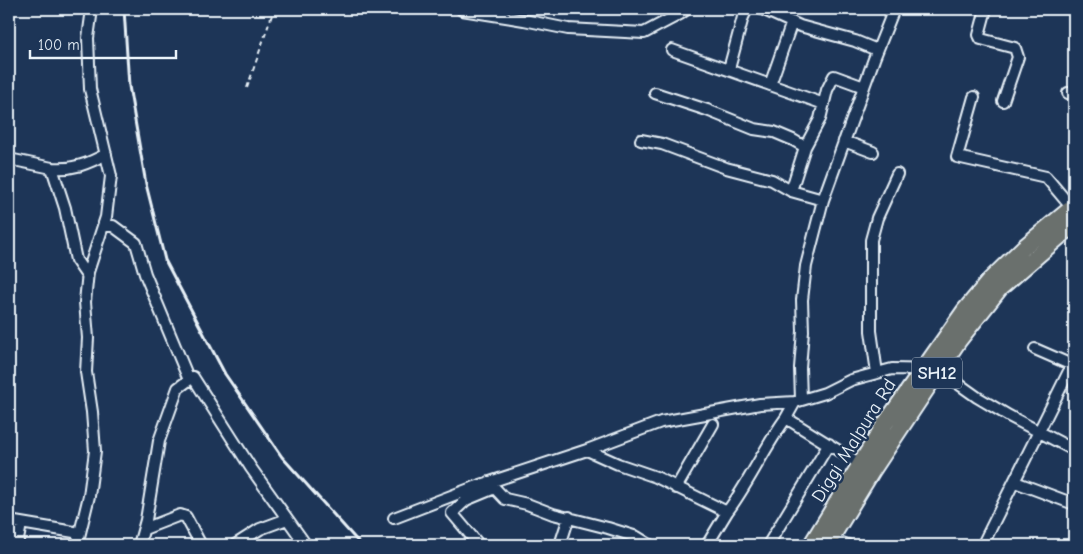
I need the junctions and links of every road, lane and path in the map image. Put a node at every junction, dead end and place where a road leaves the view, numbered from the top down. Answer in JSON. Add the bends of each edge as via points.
{"nodes":[{"id":1,"x":92,"y":9,"type":"edge"},
{"id":2,"x":274,"y":9,"type":"edge"},
{"id":3,"x":686,"y":9,"type":"edge"},
{"id":4,"x":747,"y":9,"type":"edge"},
{"id":5,"x":762,"y":9,"type":"edge"},
{"id":6,"x":894,"y":9,"type":"edge"},
{"id":7,"x":986,"y":9,"type":"edge"},
{"id":8,"x":462,"y":10,"type":"dead end"},
{"id":9,"x":792,"y":22,"type":"junction"},
{"id":10,"x":672,"y":50,"type":"dead end"},
{"id":11,"x":877,"y":50,"type":"junction"},
{"id":12,"x":729,"y":69,"type":"junction"},
{"id":13,"x":770,"y":85,"type":"junction"},
{"id":14,"x":864,"y":87,"type":"junction"},
{"id":15,"x":247,"y":88,"type":"dead end"},
{"id":16,"x":655,"y":93,"type":"dead end"},
{"id":17,"x":974,"y":97,"type":"dead end"},
{"id":18,"x":1003,"y":101,"type":"dead end"},
{"id":19,"x":824,"y":104,"type":"junction"},
{"id":20,"x":641,"y":140,"type":"dead end"},
{"id":21,"x":844,"y":141,"type":"junction"},
{"id":22,"x":805,"y":147,"type":"junction"},
{"id":23,"x":873,"y":152,"type":"dead end"},
{"id":24,"x":106,"y":154,"type":"junction"},
{"id":25,"x":9,"y":159,"type":"edge"},
{"id":26,"x":52,"y":168,"type":"junction"},
{"id":27,"x":897,"y":174,"type":"dead end"},
{"id":28,"x":791,"y":191,"type":"junction"},
{"id":29,"x":823,"y":200,"type":"junction"},
{"id":30,"x":1073,"y":207,"type":"edge"},
{"id":31,"x":1074,"y":224,"type":"edge"},
{"id":32,"x":103,"y":226,"type":"junction"},
{"id":33,"x":88,"y":276,"type":"junction"},
{"id":34,"x":1034,"y":349,"type":"dead end"},
{"id":35,"x":1073,"y":365,"type":"edge"},
{"id":36,"x":923,"y":369,"type":"junction"},
{"id":37,"x":939,"y":370,"type":"junction"},
{"id":38,"x":877,"y":373,"type":"junction"},
{"id":39,"x":189,"y":380,"type":"junction"},
{"id":40,"x":798,"y":401,"type":"junction"},
{"id":41,"x":786,"y":418,"type":"junction"},
{"id":42,"x":713,"y":424,"type":"dead end"},
{"id":43,"x":1039,"y":431,"type":"junction"},
{"id":44,"x":829,"y":444,"type":"junction"},
{"id":45,"x":587,"y":450,"type":"junction"},
{"id":46,"x":1074,"y":450,"type":"edge"},
{"id":47,"x":860,"y":464,"type":"junction"},
{"id":48,"x":1015,"y":482,"type":"junction"},
{"id":49,"x":492,"y":485,"type":"junction"},
{"id":50,"x":676,"y":488,"type":"junction"},
{"id":51,"x":1074,"y":504,"type":"edge"},
{"id":52,"x":727,"y":512,"type":"junction"},
{"id":53,"x":569,"y":517,"type":"junction"},
{"id":54,"x":394,"y":518,"type":"dead end"},
{"id":55,"x":287,"y":519,"type":"junction"},
{"id":56,"x":9,"y":521,"type":"edge"},
{"id":57,"x":21,"y":524,"type":"junction"},
{"id":58,"x":143,"y":531,"type":"junction"},
{"id":59,"x":80,"y":532,"type":"junction"},
{"id":60,"x":636,"y":541,"type":"edge"},
{"id":61,"x":829,"y":542,"type":"edge"},
{"id":62,"x":984,"y":544,"type":"edge"},
{"id":63,"x":17,"y":545,"type":"edge"},
{"id":64,"x":77,"y":545,"type":"edge"},
{"id":65,"x":139,"y":545,"type":"edge"},
{"id":66,"x":148,"y":545,"type":"edge"},
{"id":67,"x":201,"y":545,"type":"edge"},
{"id":68,"x":235,"y":545,"type":"edge"},
{"id":69,"x":306,"y":545,"type":"edge"},
{"id":70,"x":479,"y":545,"type":"edge"},
{"id":71,"x":560,"y":545,"type":"edge"},
{"id":72,"x":650,"y":545,"type":"edge"},
{"id":73,"x":707,"y":545,"type":"edge"},
{"id":74,"x":768,"y":545,"type":"edge"},
{"id":75,"x":811,"y":545,"type":"edge"},
{"id":76,"x":848,"y":545,"type":"edge"}],
"edges":[{"from":1,"to":24,"type":"street","via":[[88,38],[90,88]]},
{"from":2,"to":15,"type":"path"},
{"from":3,"to":8,"type":"street","via":[[644,33],[568,28]]},
{"from":4,"to":12,"type":"street"},
{"from":5,"to":9,"type":"street"},
{"from":6,"to":11,"type":"street"},
{"from":7,"to":18,"type":"street","via":[[979,35],[981,39],[1015,48],[1018,57]]},
{"from":9,"to":11,"type":"street"},
{"from":9,"to":13,"type":"street"},
{"from":10,"to":12,"type":"street"},
{"from":11,"to":14,"type":"street"},
{"from":12,"to":13,"type":"street"},
{"from":13,"to":19,"type":"street"},
{"from":14,"to":19,"type":"street","via":[[834,76]]},
{"from":14,"to":21,"type":"street"},
{"from":16,"to":22,"type":"street","via":[[754,129],[774,132]]},
{"from":17,"to":30,"type":"street","via":[[958,157],[1046,178]]},
{"from":19,"to":22,"type":"street"},
{"from":20,"to":28,"type":"street","via":[[772,180]]},
{"from":21,"to":23,"type":"street"},
{"from":21,"to":29,"type":"street"},
{"from":22,"to":28,"type":"street"},
{"from":24,"to":26,"type":"street","via":[[80,166]]},
{"from":24,"to":32,"type":"street","via":[[111,176]]},
{"from":25,"to":26,"type":"street"},
{"from":26,"to":33,"type":"street","via":[[76,260]]},
{"from":27,"to":38,"type":"street","via":[[871,240],[871,331]]},
{"from":28,"to":29,"type":"street"},
{"from":29,"to":40,"type":"street","via":[[806,266]]},
{"from":30,"to":36,"type":"main road","name":"Diggi Malpura Rd","via":[[990,280]]},
{"from":31,"to":37,"type":"main road","name":"Diggi Malpura Rd","number":"SH12","via":[[1000,288]]},
{"from":32,"to":33,"type":"street"},
{"from":32,"to":39,"type":"street","via":[[114,226],[136,243],[145,274]]},
{"from":33,"to":59,"type":"street","via":[[86,372],[95,451]]},
{"from":34,"to":35,"type":"street"},
{"from":35,"to":43,"type":"street"},
{"from":36,"to":37,"type":"street"},
{"from":36,"to":38,"type":"street","via":[[892,369]]},
{"from":36,"to":47,"type":"main road","name":"Diggi Malpura Rd"},
{"from":37,"to":43,"type":"street","via":[[977,397]]},
{"from":37,"to":61,"type":"main road","name":"Diggi Malpura Rd","number":"SH12"},
{"from":38,"to":40,"type":"street"},
{"from":39,"to":55,"type":"street","via":[[193,377]]},
{"from":39,"to":58,"type":"street","via":[[178,388],[159,442]]},
{"from":40,"to":41,"type":"street"},
{"from":40,"to":45,"type":"street","via":[[661,422]]},
{"from":41,"to":44,"type":"street"},
{"from":41,"to":52,"type":"street"},
{"from":42,"to":50,"type":"street"},
{"from":43,"to":46,"type":"street"},
{"from":43,"to":48,"type":"street"},
{"from":44,"to":47,"type":"street"},
{"from":44,"to":74,"type":"street"},
{"from":45,"to":49,"type":"street"},
{"from":45,"to":50,"type":"street"},
{"from":47,"to":75,"type":"main road","name":"Diggi Malpura Rd"},
{"from":48,"to":51,"type":"street"},
{"from":48,"to":62,"type":"street"},
{"from":49,"to":53,"type":"street","via":[[505,499]]},
{"from":49,"to":54,"type":"street"},
{"from":49,"to":70,"type":"street","via":[[466,500],[452,513]]},
{"from":50,"to":52,"type":"street"},
{"from":52,"to":73,"type":"street"},
{"from":53,"to":60,"type":"street"},
{"from":53,"to":71,"type":"street"},
{"from":55,"to":68,"type":"street","via":[[260,529]]},
{"from":55,"to":69,"type":"street"},
{"from":56,"to":57,"type":"street"},
{"from":57,"to":59,"type":"street"},
{"from":57,"to":63,"type":"street"},
{"from":58,"to":65,"type":"street"},
{"from":58,"to":66,"type":"street"},
{"from":58,"to":67,"type":"street","via":[[180,515],[186,517]]},
{"from":59,"to":64,"type":"street"},
{"from":60,"to":72,"type":"street"},
{"from":61,"to":76,"type":"street"}]}
